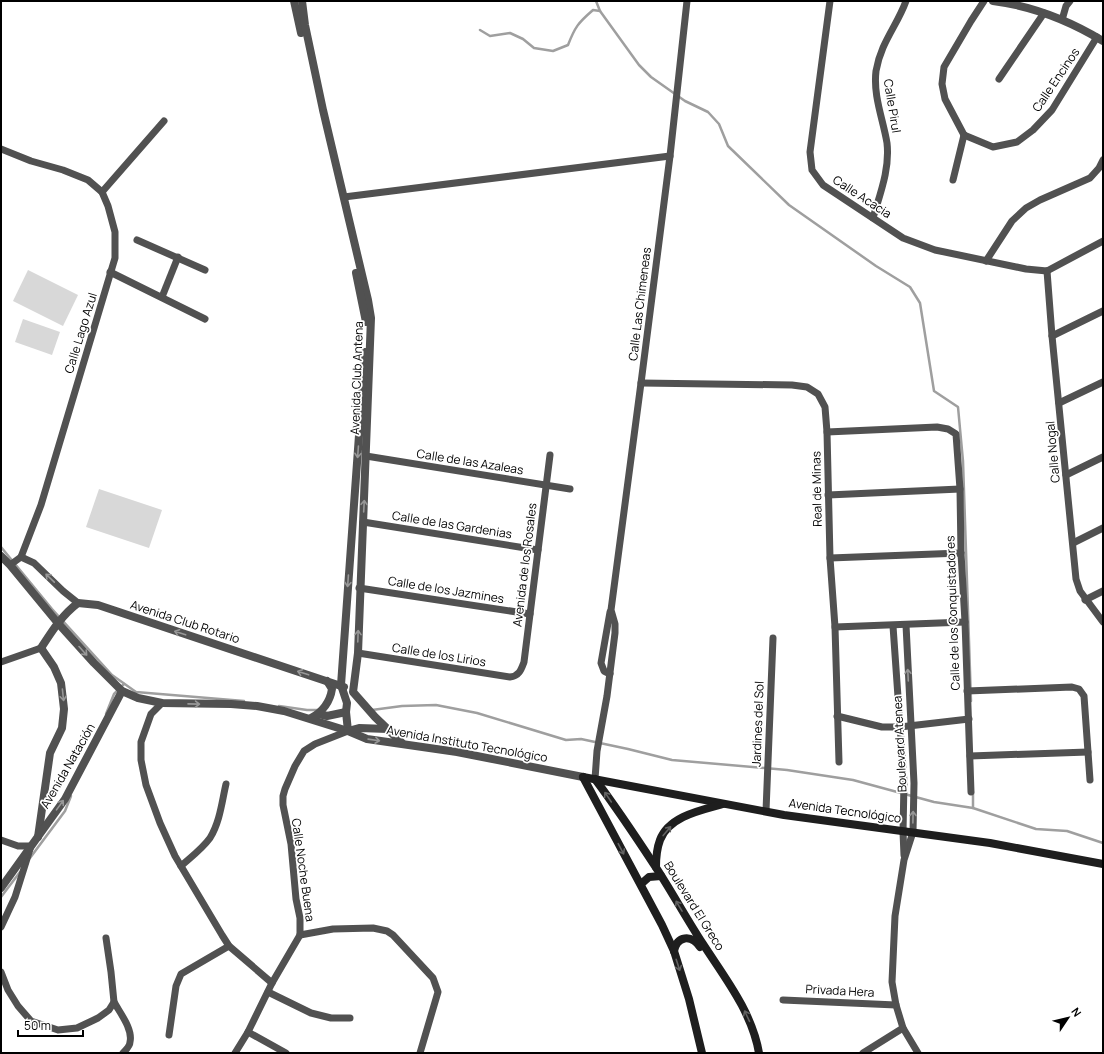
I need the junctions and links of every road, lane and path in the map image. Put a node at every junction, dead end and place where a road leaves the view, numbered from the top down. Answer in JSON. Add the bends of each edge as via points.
{"nodes":[{"id":1,"x":294,"y":1,"type":"edge"},
{"id":2,"x":302,"y":1,"type":"edge"},
{"id":3,"x":687,"y":1,"type":"edge"},
{"id":4,"x":830,"y":1,"type":"edge"},
{"id":5,"x":906,"y":1,"type":"edge"},
{"id":6,"x":984,"y":1,"type":"edge"},
{"id":7,"x":996,"y":1,"type":"edge"},
{"id":8,"x":1070,"y":1,"type":"edge"},
{"id":9,"x":1044,"y":13,"type":"junction"},
{"id":10,"x":1062,"y":20,"type":"junction"},
{"id":11,"x":1100,"y":39,"type":"edge"},
{"id":12,"x":999,"y":79,"type":"dead end"},
{"id":13,"x":164,"y":121,"type":"dead end"},
{"id":14,"x":964,"y":135,"type":"junction"},
{"id":15,"x":1,"y":149,"type":"edge"},
{"id":16,"x":670,"y":156,"type":"junction"},
{"id":17,"x":1103,"y":160,"type":"edge"},
{"id":18,"x":954,"y":180,"type":"dead end"},
{"id":19,"x":102,"y":192,"type":"junction"},
{"id":20,"x":344,"y":197,"type":"junction"},
{"id":21,"x":873,"y":218,"type":"junction"},
{"id":22,"x":137,"y":240,"type":"dead end"},
{"id":23,"x":1103,"y":241,"type":"edge"},
{"id":24,"x":178,"y":257,"type":"junction"},
{"id":25,"x":986,"y":261,"type":"junction"},
{"id":26,"x":205,"y":270,"type":"dead end"},
{"id":27,"x":1047,"y":271,"type":"junction"},
{"id":28,"x":110,"y":272,"type":"junction"},
{"id":29,"x":162,"y":297,"type":"junction"},
{"id":30,"x":1103,"y":310,"type":"edge"},
{"id":31,"x":205,"y":319,"type":"dead end"},
{"id":32,"x":1052,"y":336,"type":"junction"},
{"id":33,"x":1103,"y":382,"type":"edge"},
{"id":34,"x":641,"y":383,"type":"junction"},
{"id":35,"x":1059,"y":403,"type":"junction"},
{"id":36,"x":827,"y":432,"type":"junction"},
{"id":37,"x":550,"y":455,"type":"dead end"},
{"id":38,"x":366,"y":456,"type":"junction"},
{"id":39,"x":1103,"y":457,"type":"edge"},
{"id":40,"x":1066,"y":475,"type":"junction"},
{"id":41,"x":546,"y":486,"type":"junction"},
{"id":42,"x":570,"y":489,"type":"dead end"},
{"id":43,"x":960,"y":489,"type":"junction"},
{"id":44,"x":828,"y":495,"type":"junction"},
{"id":45,"x":363,"y":522,"type":"junction"},
{"id":46,"x":1103,"y":528,"type":"edge"},
{"id":47,"x":1073,"y":543,"type":"junction"},
{"id":48,"x":538,"y":550,"type":"junction"},
{"id":49,"x":961,"y":553,"type":"junction"},
{"id":50,"x":1,"y":557,"type":"edge"},
{"id":51,"x":21,"y":557,"type":"junction"},
{"id":52,"x":830,"y":558,"type":"junction"},
{"id":53,"x":10,"y":564,"type":"junction"},
{"id":54,"x":359,"y":588,"type":"junction"},
{"id":55,"x":1103,"y":591,"type":"edge"},
{"id":56,"x":1085,"y":600,"type":"junction"},
{"id":57,"x":78,"y":603,"type":"junction"},
{"id":58,"x":611,"y":610,"type":"junction"},
{"id":59,"x":530,"y":614,"type":"junction"},
{"id":60,"x":57,"y":622,"type":"junction"},
{"id":61,"x":965,"y":622,"type":"junction"},
{"id":62,"x":1103,"y":622,"type":"edge"},
{"id":63,"x":906,"y":625,"type":"junction"},
{"id":64,"x":893,"y":626,"type":"junction"},
{"id":65,"x":835,"y":627,"type":"junction"},
{"id":66,"x":773,"y":638,"type":"dead end"},
{"id":67,"x":41,"y":648,"type":"junction"},
{"id":68,"x":358,"y":653,"type":"junction"},
{"id":69,"x":1,"y":662,"type":"edge"},
{"id":70,"x":610,"y":674,"type":"junction"},
{"id":71,"x":516,"y":676,"type":"joint"},
{"id":72,"x":327,"y":681,"type":"junction"},
{"id":73,"x":341,"y":685,"type":"junction"},
{"id":74,"x":122,"y":691,"type":"junction"},
{"id":75,"x":968,"y":691,"type":"junction"},
{"id":76,"x":353,"y":692,"type":"junction"},
{"id":77,"x":162,"y":703,"type":"junction"},
{"id":78,"x":347,"y":703,"type":"junction"},
{"id":79,"x":346,"y":712,"type":"junction"},
{"id":80,"x":319,"y":714,"type":"junction"},
{"id":81,"x":837,"y":716,"type":"junction"},
{"id":82,"x":311,"y":718,"type":"junction"},
{"id":83,"x":968,"y":719,"type":"junction"},
{"id":84,"x":911,"y":726,"type":"junction"},
{"id":85,"x":900,"y":727,"type":"junction"},
{"id":86,"x":388,"y":729,"type":"junction"},
{"id":87,"x":348,"y":731,"type":"junction"},
{"id":88,"x":402,"y":744,"type":"junction"},
{"id":89,"x":1088,"y":752,"type":"junction"},
{"id":90,"x":970,"y":756,"type":"junction"},
{"id":91,"x":839,"y":762,"type":"dead end"},
{"id":92,"x":583,"y":777,"type":"junction"},
{"id":93,"x":595,"y":779,"type":"junction"},
{"id":94,"x":1090,"y":780,"type":"dead end"},
{"id":95,"x":226,"y":784,"type":"dead end"},
{"id":96,"x":971,"y":792,"type":"dead end"},
{"id":97,"x":726,"y":804,"type":"junction"},
{"id":98,"x":766,"y":811,"type":"junction"},
{"id":99,"x":902,"y":832,"type":"junction"},
{"id":100,"x":913,"y":832,"type":"junction"},
{"id":101,"x":38,"y":837,"type":"junction"},
{"id":102,"x":1,"y":840,"type":"edge"},
{"id":103,"x":31,"y":846,"type":"junction"},
{"id":104,"x":904,"y":860,"type":"junction"},
{"id":105,"x":1103,"y":864,"type":"edge"},
{"id":106,"x":181,"y":866,"type":"junction"},
{"id":107,"x":656,"y":867,"type":"junction"},
{"id":108,"x":661,"y":876,"type":"junction"},
{"id":109,"x":641,"y":884,"type":"junction"},
{"id":110,"x":1,"y":888,"type":"edge"},
{"id":111,"x":1,"y":927,"type":"edge"},
{"id":112,"x":300,"y":935,"type":"junction"},
{"id":113,"x":106,"y":938,"type":"dead end"},
{"id":114,"x":230,"y":946,"type":"junction"},
{"id":115,"x":674,"y":951,"type":"junction"},
{"id":116,"x":719,"y":969,"type":"junction"},
{"id":117,"x":1,"y":972,"type":"edge"},
{"id":118,"x":272,"y":983,"type":"junction"},
{"id":119,"x":268,"y":992,"type":"junction"},
{"id":120,"x":783,"y":1000,"type":"dead end"},
{"id":121,"x":114,"y":1002,"type":"junction"},
{"id":122,"x":896,"y":1005,"type":"junction"},
{"id":123,"x":350,"y":1018,"type":"dead end"},
{"id":124,"x":903,"y":1028,"type":"junction"},
{"id":125,"x":248,"y":1032,"type":"junction"},
{"id":126,"x":169,"y":1035,"type":"dead end"},
{"id":127,"x":123,"y":1053,"type":"edge"},
{"id":128,"x":235,"y":1053,"type":"edge"},
{"id":129,"x":286,"y":1053,"type":"edge"},
{"id":130,"x":420,"y":1053,"type":"edge"},
{"id":131,"x":702,"y":1053,"type":"edge"},
{"id":132,"x":759,"y":1053,"type":"edge"},
{"id":133,"x":863,"y":1053,"type":"edge"},
{"id":134,"x":918,"y":1053,"type":"edge"}],
"edges":[{"from":1,"to":73,"type":"street","name":"Avenida Club Antena","one_way":true,"via":[[366,318]]},
{"from":2,"to":20,"type":"street","name":"Avenida Club Antena","via":[[306,33]]},
{"from":3,"to":16,"type":"street","name":"Calle Las Chimeneas"},
{"from":4,"to":21,"type":"street","name":"Calle Acacia","via":[[810,152],[812,170],[823,185]]},
{"from":5,"to":21,"type":"street","name":"Calle Pirul","via":[[881,50],[876,72],[876,88],[887,144],[887,168]]},
{"from":6,"to":14,"type":"street","via":[[944,67],[942,84],[945,99]]},
{"from":7,"to":9,"type":"street"},
{"from":8,"to":10,"type":"street"},
{"from":9,"to":10,"type":"street"},
{"from":9,"to":12,"type":"street"},
{"from":10,"to":11,"type":"street"},
{"from":11,"to":14,"type":"street","name":"Calle Encinos","via":[[1052,110],[1017,142],[993,147]]},
{"from":13,"to":19,"type":"street"},
{"from":14,"to":18,"type":"street"},
{"from":15,"to":19,"type":"street","via":[[88,180]]},
{"from":16,"to":20,"type":"street"},
{"from":16,"to":34,"type":"street","name":"Calle Las Chimeneas"},
{"from":17,"to":25,"type":"street","via":[[1090,178],[1026,208],[1012,221]]},
{"from":19,"to":28,"type":"street","name":"Calle Lago Azul","via":[[115,232],[114,258]]},
{"from":20,"to":38,"type":"street","name":"Avenida Club Antena","via":[[371,318]]},
{"from":21,"to":25,"type":"street","name":"Calle Acacia","via":[[903,238],[935,250]]},
{"from":22,"to":24,"type":"street"},
{"from":23,"to":27,"type":"street"},
{"from":24,"to":26,"type":"street"},
{"from":24,"to":29,"type":"street"},
{"from":25,"to":27,"type":"street","name":"Calle Acacia"},
{"from":27,"to":32,"type":"street","name":"Calle Nogal"},
{"from":28,"to":29,"type":"street"},
{"from":28,"to":51,"type":"street","name":"Calle Lago Azul","via":[[41,505]]},
{"from":29,"to":31,"type":"street"},
{"from":30,"to":32,"type":"street"},
{"from":32,"to":35,"type":"street","name":"Calle Nogal"},
{"from":33,"to":35,"type":"street"},
{"from":34,"to":36,"type":"street","name":"Real de Minas","via":[[807,387],[818,394],[825,407]]},
{"from":34,"to":58,"type":"street","name":"Calle Las Chimeneas"},
{"from":35,"to":40,"type":"street","name":"Calle Nogal"},
{"from":36,"to":43,"type":"street","name":"Calle de los Conquistadores","via":[[937,427],[948,429],[956,434]]},
{"from":36,"to":44,"type":"street","name":"Real de Minas"},
{"from":37,"to":41,"type":"street","name":"Avenida de los Rosales"},
{"from":38,"to":41,"type":"street","name":"Calle de las Azaleas"},
{"from":45,"to":38,"type":"street","name":"Avenida Club Antena","one_way":true},
{"from":39,"to":40,"type":"street"},
{"from":40,"to":47,"type":"street","name":"Calle Nogal"},
{"from":41,"to":42,"type":"street","name":"Calle de las Azaleas"},
{"from":41,"to":48,"type":"street","name":"Avenida de los Rosales"},
{"from":43,"to":44,"type":"street"},
{"from":43,"to":49,"type":"street","name":"Calle de los Conquistadores"},
{"from":44,"to":52,"type":"street","name":"Real de Minas"},
{"from":45,"to":48,"type":"street","name":"Calle de las Gardenias"},
{"from":45,"to":54,"type":"street","name":"Avenida Club Antena"},
{"from":46,"to":47,"type":"street"},
{"from":47,"to":56,"type":"street","name":"Calle Nogal","via":[[1076,579]]},
{"from":48,"to":59,"type":"street","name":"Avenida de los Rosales"},
{"from":49,"to":52,"type":"street"},
{"from":49,"to":61,"type":"street","name":"Calle de los Conquistadores"},
{"from":50,"to":53,"type":"street"},
{"from":51,"to":53,"type":"street"},
{"from":57,"to":51,"type":"street","one_way":true,"via":[[34,563]]},
{"from":52,"to":65,"type":"street","name":"Real de Minas"},
{"from":53,"to":60,"type":"street"},
{"from":54,"to":59,"type":"street","name":"Calle de los Jazmines"},
{"from":68,"to":54,"type":"street","name":"Avenida Club Antena","one_way":true},
{"from":55,"to":56,"type":"street"},
{"from":56,"to":62,"type":"street","name":"Calle Nogal"},
{"from":57,"to":60,"type":"street"},
{"from":72,"to":57,"type":"street","name":"Avenida Club Rotario","one_way":true,"via":[[98,605]]},
{"from":58,"to":70,"type":"street","name":"Calle Las Chimeneas","via":[[616,633]]},
{"from":58,"to":70,"type":"street","name":"Calle Las Chimeneas","via":[[601,663],[604,671]]},
{"from":59,"to":71,"type":"street","name":"Avenida de los Rosales","via":[[524,662]]},
{"from":60,"to":67,"type":"street"},
{"from":60,"to":74,"type":"street","one_way":true},
{"from":61,"to":63,"type":"street"},
{"from":61,"to":75,"type":"street","name":"Calle de los Conquistadores"},
{"from":63,"to":64,"type":"street"},
{"from":84,"to":63,"type":"street","name":"Boulevard Atenea","one_way":true},
{"from":64,"to":65,"type":"street"},
{"from":64,"to":85,"type":"street","name":"Boulevard Atenea"},
{"from":65,"to":81,"type":"street","name":"Real de Minas"},
{"from":66,"to":98,"type":"street","name":"Jardines del Sol"},
{"from":67,"to":69,"type":"street"},
{"from":67,"to":101,"type":"street","one_way":true,"via":[[61,683],[64,709],[62,728],[50,753]]},
{"from":68,"to":71,"type":"street","name":"Calle de los Lirios"},
{"from":68,"to":76,"type":"street","name":"Avenida Club Antena"},
{"from":70,"to":93,"type":"street","name":"Calle Las Chimeneas"},
{"from":72,"to":73,"type":"street","name":"Avenida Club Rotario"},
{"from":72,"to":80,"type":"street","via":[[332,689],[331,694]]},
{"from":73,"to":76,"type":"street","name":"Avenida Club Rotario"},
{"from":73,"to":78,"type":"street","name":"Avenida Club Antena"},
{"from":74,"to":77,"type":"street","name":"Avenida Instituto Tecnológico","via":[[138,698]]},
{"from":101,"to":74,"type":"street","name":"Avenida Natación","one_way":true,"via":[[65,799]]},
{"from":75,"to":83,"type":"street","name":"Calle de los Conquistadores"},
{"from":75,"to":89,"type":"street","via":[[1076,687],[1084,696]]},
{"from":76,"to":78,"type":"street"},
{"from":76,"to":86,"type":"street"},
{"from":77,"to":82,"type":"street","name":"Avenida Instituto Tecnológico","one_way":true,"via":[[257,706]]},
{"from":77,"to":106,"type":"street","via":[[151,714],[146,725],[141,742],[141,760],[146,784],[160,823]]},
{"from":78,"to":79,"type":"street","name":"Avenida Club Antena"},
{"from":79,"to":80,"type":"street","via":[[327,716]]},
{"from":79,"to":87,"type":"street","name":"Avenida Club Antena"},
{"from":80,"to":82,"type":"street"},
{"from":81,"to":85,"type":"street","via":[[876,726]]},
{"from":81,"to":91,"type":"street","name":"Real de Minas"},
{"from":82,"to":87,"type":"street","name":"Avenida Instituto Tecnológico"},
{"from":83,"to":84,"type":"street"},
{"from":83,"to":90,"type":"street","name":"Calle de los Conquistadores"},
{"from":84,"to":85,"type":"street"},
{"from":100,"to":84,"type":"street","name":"Boulevard Atenea","one_way":true},
{"from":85,"to":99,"type":"street","name":"Boulevard Atenea","via":[[904,782]]},
{"from":86,"to":87,"type":"street","via":[[359,728]]},
{"from":86,"to":88,"type":"street"},
{"from":87,"to":88,"type":"street","name":"Avenida Instituto Tecnológico","one_way":true,"via":[[367,739]]},
{"from":87,"to":112,"type":"street","name":"Calle Noche Buena","via":[[304,751],[288,780],[283,796],[291,844]]},
{"from":88,"to":92,"type":"street","name":"Avenida Instituto Tecnológico"},
{"from":89,"to":90,"type":"street"},
{"from":89,"to":94,"type":"street"},
{"from":90,"to":96,"type":"street","name":"Calle de los Conquistadores"},
{"from":92,"to":93,"type":"main road","name":"Avenida Tecnológico"},
{"from":92,"to":109,"type":"main road","one_way":true},
{"from":93,"to":97,"type":"main road","name":"Avenida Tecnológico"},
{"from":107,"to":93,"type":"main road","name":"Boulevard El Greco","one_way":true},
{"from":95,"to":106,"type":"street","via":[[216,826],[210,838]]},
{"from":97,"to":98,"type":"main road","name":"Avenida Tecnológico"},
{"from":107,"to":97,"type":"main road","one_way":true,"via":[[661,838],[667,829],[677,820],[690,814]]},
{"from":98,"to":99,"type":"main road","name":"Avenida Tecnológico"},
{"from":99,"to":100,"type":"main road","name":"Avenida Tecnológico"},
{"from":99,"to":104,"type":"street","name":"Boulevard Atenea"},
{"from":100,"to":104,"type":"street","name":"Boulevard Atenea"},
{"from":100,"to":105,"type":"main road","name":"Avenida Tecnológico"},
{"from":101,"to":103,"type":"street","name":"Avenida Natación"},
{"from":102,"to":103,"type":"street","via":[[18,846]]},
{"from":103,"to":110,"type":"street","name":"Avenida Natación"},
{"from":103,"to":111,"type":"street","via":[[15,897]]},
{"from":104,"to":122,"type":"street","name":"Boulevard Atenea","via":[[895,916],[892,982]]},
{"from":106,"to":114,"type":"street"},
{"from":107,"to":108,"type":"main road","name":"Boulevard El Greco"},
{"from":108,"to":109,"type":"main road","via":[[651,876]]},
{"from":116,"to":108,"type":"main road","name":"Boulevard El Greco","one_way":true},
{"from":109,"to":115,"type":"main road"},
{"from":112,"to":118,"type":"street","name":"Calle Noche Buena"},
{"from":112,"to":130,"type":"street","via":[[333,929],[379,928],[393,936],[432,978],[438,992]]},
{"from":113,"to":121,"type":"street"},
{"from":114,"to":118,"type":"street"},
{"from":114,"to":126,"type":"street","via":[[181,974],[176,986]]},
{"from":115,"to":116,"type":"main road","via":[[679,941],[691,938],[714,968]]},
{"from":115,"to":131,"type":"main road","one_way":true},
{"from":132,"to":116,"type":"main road","name":"Boulevard El Greco","one_way":true,"via":[[758,1042],[748,1016]]},
{"from":117,"to":121,"type":"street","via":[[8,990],[31,1020],[58,1030],[77,1028],[98,1018],[109,1010]]},
{"from":118,"to":119,"type":"street","name":"Calle Noche Buena"},
{"from":119,"to":123,"type":"street","via":[[311,1013],[331,1018]]},
{"from":119,"to":125,"type":"street","name":"Calle Noche Buena"},
{"from":120,"to":122,"type":"street","name":"Privada Hera"},
{"from":121,"to":127,"type":"street","via":[[130,1036],[130,1042]]},
{"from":122,"to":124,"type":"street","name":"Boulevard Atenea"},
{"from":124,"to":133,"type":"street"},
{"from":124,"to":134,"type":"street","name":"Boulevard Atenea"},
{"from":125,"to":128,"type":"street","name":"Calle Noche Buena"},
{"from":125,"to":129,"type":"street"}]}
